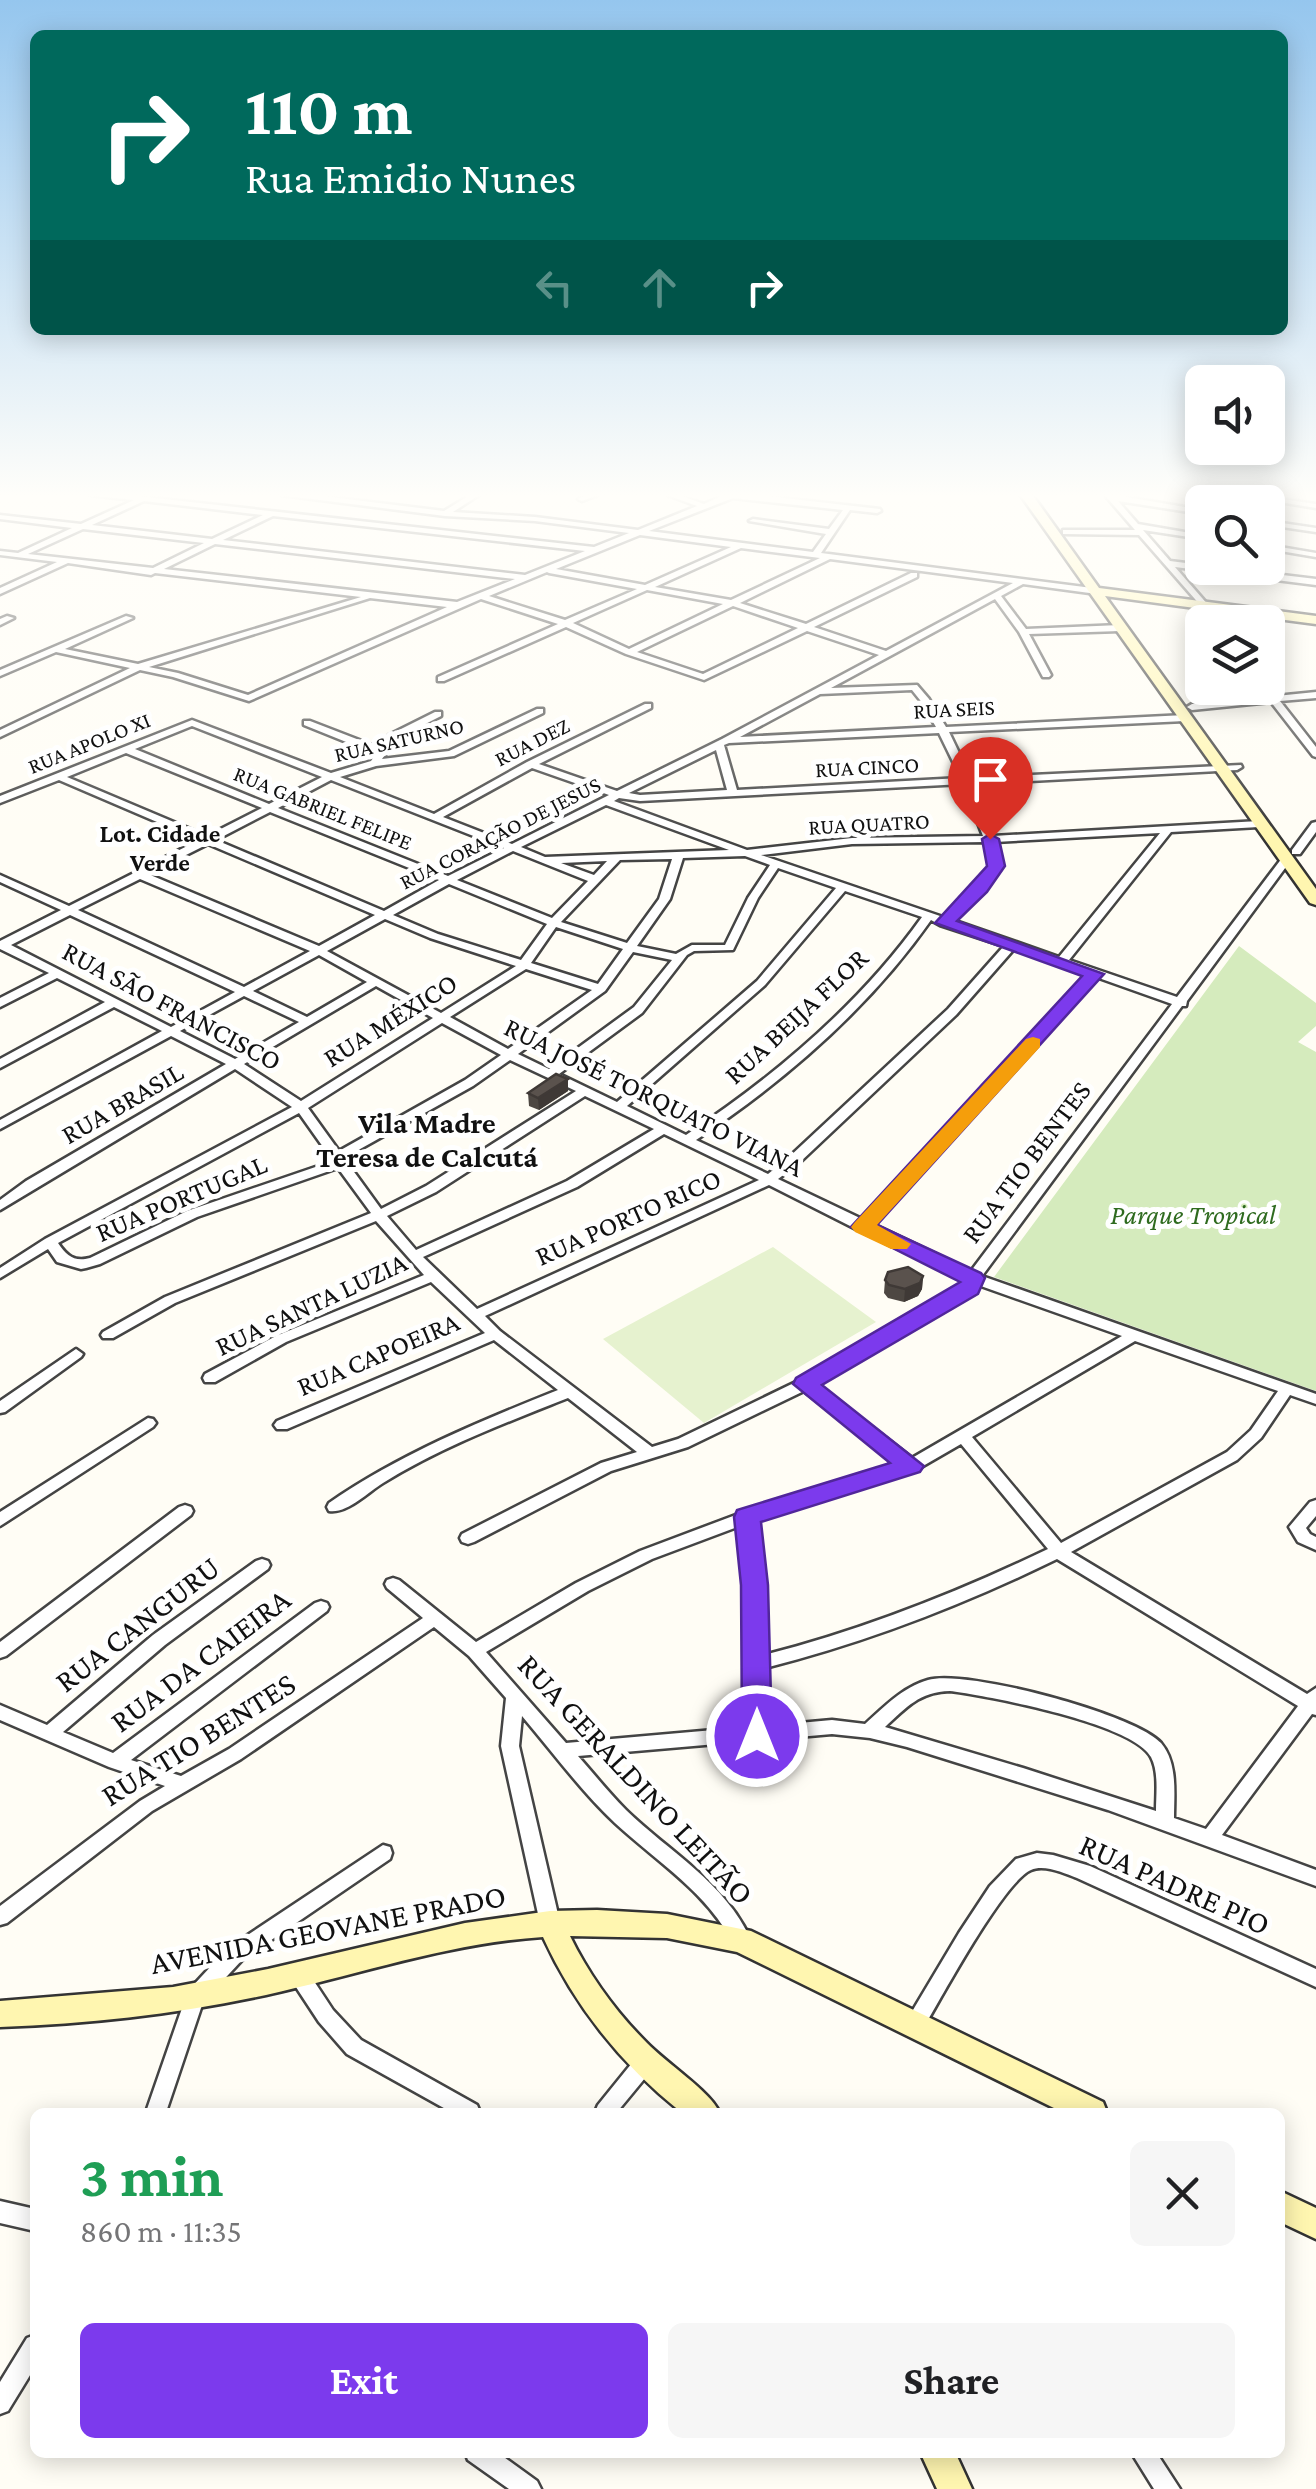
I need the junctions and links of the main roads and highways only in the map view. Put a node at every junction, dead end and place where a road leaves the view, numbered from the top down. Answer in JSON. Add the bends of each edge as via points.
{"nodes":[{"id":1,"x":1112,"y":609,"type":"edge"},
{"id":2,"x":1115,"y":609,"type":"edge"},
{"id":3,"x":1285,"y":621,"type":"edge"},
{"id":4,"x":1316,"y":624,"type":"edge"},
{"id":5,"x":1156,"y":666,"type":"junction"},
{"id":6,"x":1230,"y":768,"type":"junction"},
{"id":7,"x":1286,"y":849,"type":"junction"},
{"id":8,"x":1316,"y":878,"type":"edge"},
{"id":9,"x":1316,"y":900,"type":"edge"},
{"id":10,"x":550,"y":1923,"type":"junction"},
{"id":11,"x":0,"y":2014,"type":"edge"},
{"id":12,"x":699,"y":2108,"type":"edge"},
{"id":13,"x":1084,"y":2108,"type":"edge"},
{"id":14,"x":1285,"y":2208,"type":"edge"},
{"id":15,"x":1316,"y":2224,"type":"edge"},
{"id":16,"x":940,"y":2458,"type":"edge"},
{"id":17,"x":955,"y":2489,"type":"edge"}],
"edges":[{"from":1,"to":5,"type":"main road","via":[[1120,628]]},
{"from":2,"to":5,"type":"main road"},
{"from":3,"to":4,"type":"main road"},
{"from":5,"to":6,"type":"main road"},
{"from":6,"to":7,"type":"main road"},
{"from":6,"to":7,"type":"main road","via":[[1259,824]]},
{"from":7,"to":8,"type":"main road"},
{"from":7,"to":9,"type":"main road"},
{"from":10,"to":11,"type":"main road","name":"AVENIDA GEOVANE PRADO","via":[[469,1932],[194,1997]]},
{"from":10,"to":12,"type":"main road","via":[[576,1980],[643,2065]]},
{"from":10,"to":13,"type":"main road","name":"AVENIDA GEOVANE PRADO","via":[[692,1928],[741,1940]]},
{"from":14,"to":15,"type":"main road"},
{"from":16,"to":17,"type":"main road"}]}
